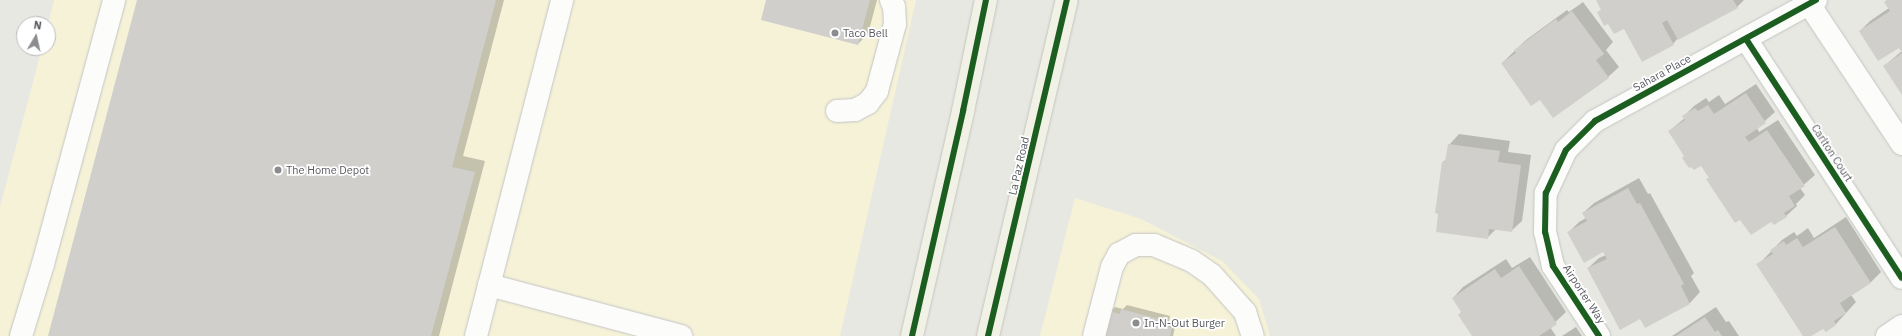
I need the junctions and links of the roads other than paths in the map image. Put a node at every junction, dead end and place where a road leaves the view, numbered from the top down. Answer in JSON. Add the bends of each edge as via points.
{"nodes":[{"id":1,"x":114,"y":0,"type":"edge"},
{"id":2,"x":562,"y":0,"type":"edge"},
{"id":3,"x":891,"y":0,"type":"edge"},
{"id":4,"x":986,"y":0,"type":"edge"},
{"id":5,"x":1067,"y":0,"type":"edge"},
{"id":6,"x":1812,"y":2,"type":"edge"},
{"id":7,"x":1746,"y":39,"type":"junction"},
{"id":8,"x":837,"y":111,"type":"dead end"},
{"id":9,"x":1902,"y":144,"type":"edge"},
{"id":10,"x":1546,"y":193,"type":"joint"},
{"id":11,"x":1902,"y":278,"type":"edge"},
{"id":12,"x":489,"y":285,"type":"junction"},
{"id":13,"x":1902,"y":326,"type":"edge"},
{"id":14,"x":21,"y":336,"type":"edge"},
{"id":15,"x":476,"y":336,"type":"edge"},
{"id":16,"x":681,"y":336,"type":"edge"},
{"id":17,"x":912,"y":336,"type":"edge"},
{"id":18,"x":988,"y":336,"type":"edge"},
{"id":19,"x":1094,"y":336,"type":"edge"},
{"id":20,"x":1253,"y":336,"type":"edge"},
{"id":21,"x":1599,"y":336,"type":"edge"},
{"id":22,"x":1887,"y":336,"type":"edge"}],
"edges":[{"from":1,"to":14,"type":"street"},
{"from":2,"to":12,"type":"street"},
{"from":3,"to":8,"type":"street","via":[[896,24],[877,91],[868,103],[855,110]]},
{"from":4,"to":17,"type":"main road"},
{"from":5,"to":18,"type":"main road","name":"La Paz Road"},
{"from":6,"to":7,"type":"street","name":"Sahara Place"},
{"from":6,"to":9,"type":"street"},
{"from":7,"to":10,"type":"street","name":"Sahara Place","via":[[1595,121],[1566,150]]},
{"from":7,"to":11,"type":"street","name":"Carlton Court"},
{"from":10,"to":21,"type":"street","name":"Airporter Way","via":[[1545,232],[1553,266]]},
{"from":12,"to":15,"type":"street"},
{"from":12,"to":16,"type":"street"},
{"from":13,"to":22,"type":"street"},
{"from":19,"to":20,"type":"street","via":[[1112,267],[1119,254],[1136,245],[1154,245],[1192,261],[1212,275],[1245,312]]}]}
